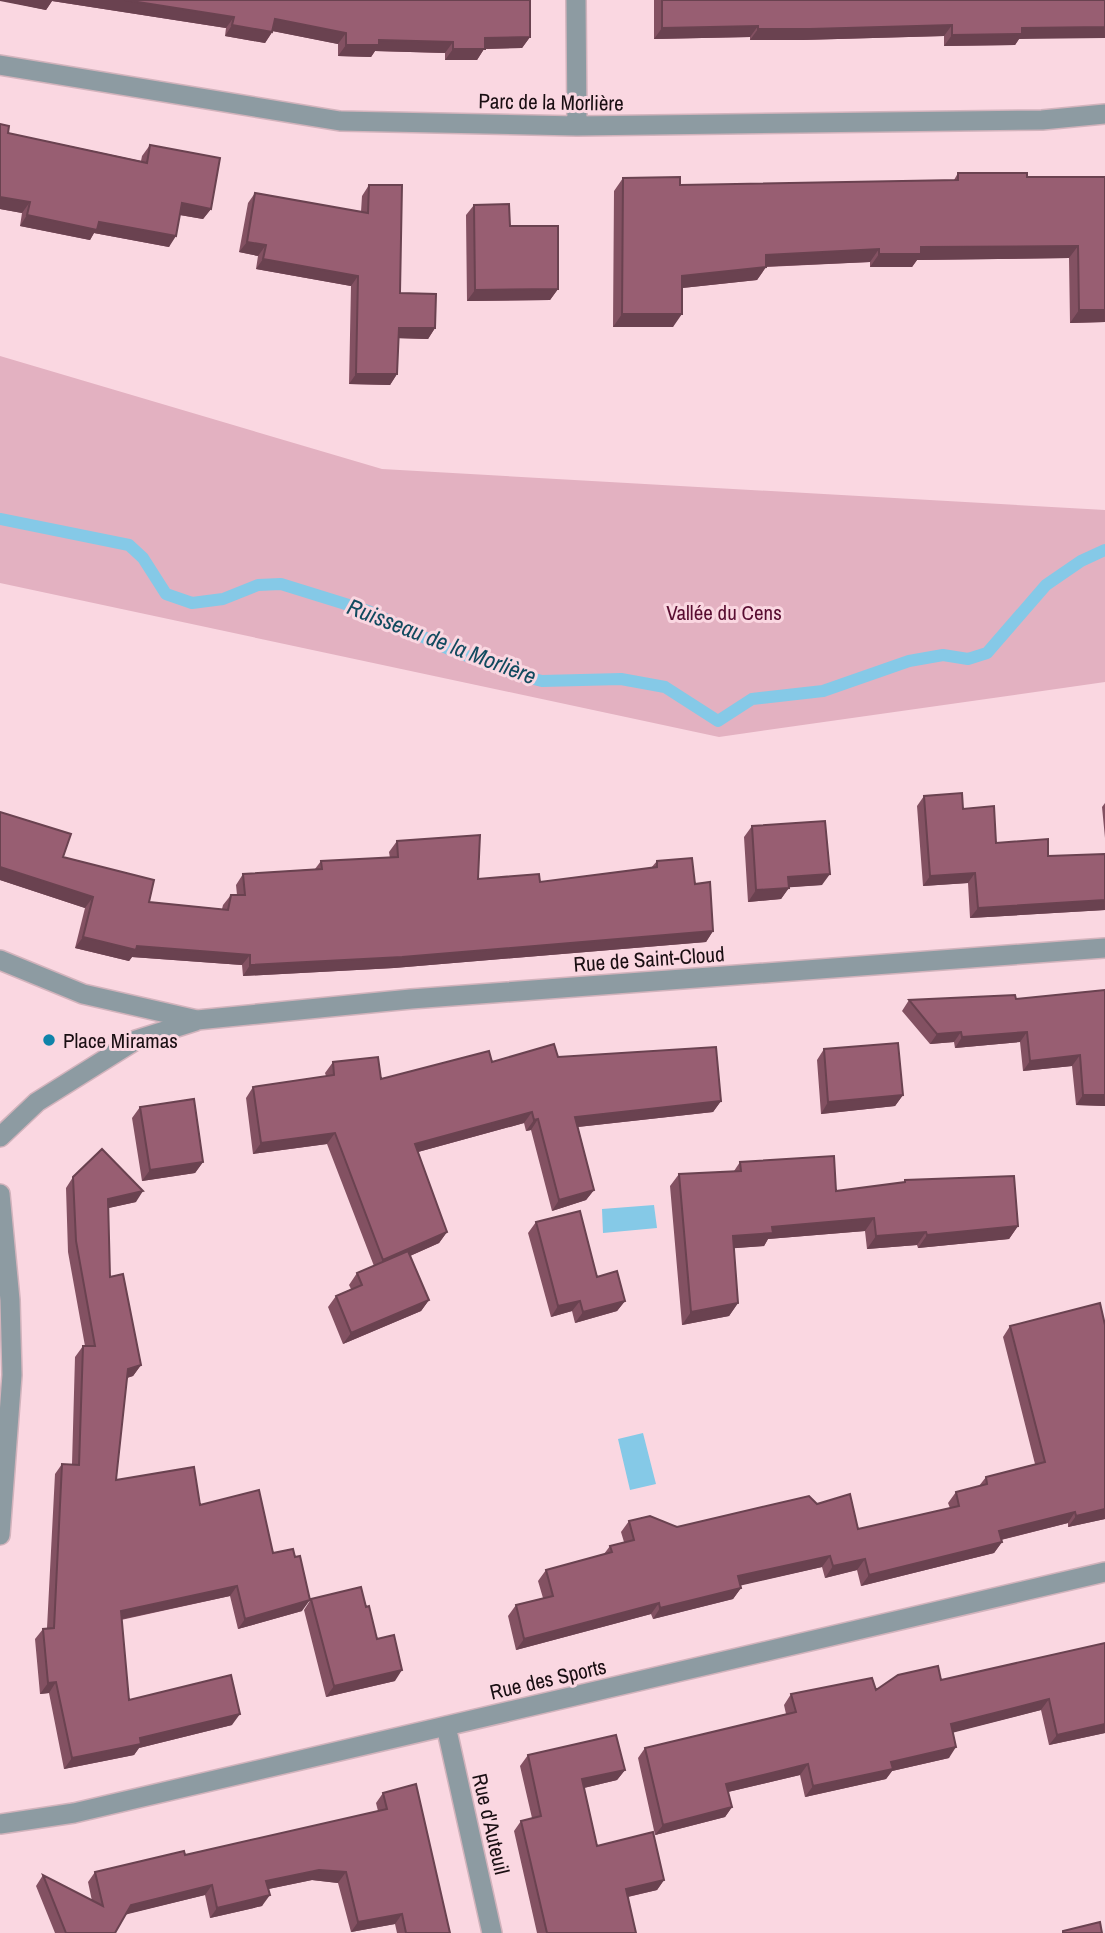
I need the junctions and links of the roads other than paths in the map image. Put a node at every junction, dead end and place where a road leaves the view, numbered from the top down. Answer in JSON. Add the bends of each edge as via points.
{"nodes":[{"id":1,"x":576,"y":0,"type":"edge"},
{"id":2,"x":0,"y":65,"type":"edge"},
{"id":3,"x":1105,"y":114,"type":"edge"},
{"id":4,"x":577,"y":126,"type":"junction"},
{"id":5,"x":1105,"y":948,"type":"edge"},
{"id":6,"x":0,"y":960,"type":"edge"},
{"id":7,"x":197,"y":1020,"type":"junction"},
{"id":8,"x":0,"y":1137,"type":"edge"},
{"id":9,"x":0,"y":1194,"type":"edge"},
{"id":10,"x":0,"y":1535,"type":"edge"},
{"id":11,"x":1105,"y":1572,"type":"edge"},
{"id":12,"x":446,"y":1726,"type":"junction"},
{"id":13,"x":0,"y":1824,"type":"edge"},
{"id":14,"x":492,"y":1933,"type":"edge"}],
"edges":[{"from":1,"to":4,"type":"street"},
{"from":2,"to":4,"type":"street","name":"Parc de la Morlière","via":[[341,121]]},
{"from":3,"to":4,"type":"street","name":"Parc de la Morlière","via":[[1042,120]]},
{"from":5,"to":7,"type":"street","name":"Rue de Saint-Cloud","via":[[411,999]]},
{"from":6,"to":7,"type":"street","name":"Rue de Saint-Cloud","via":[[83,994]]},
{"from":7,"to":8,"type":"street","name":"Rue de Saint-Cloud","via":[[136,1041],[37,1102]]},
{"from":9,"to":10,"type":"street","via":[[12,1375]]},
{"from":11,"to":12,"type":"street","name":"Rue des Sports"},
{"from":12,"to":13,"type":"street","name":"Rue des Sports","via":[[74,1813]]},
{"from":12,"to":14,"type":"street","name":"Rue d'Auteuil"}]}
